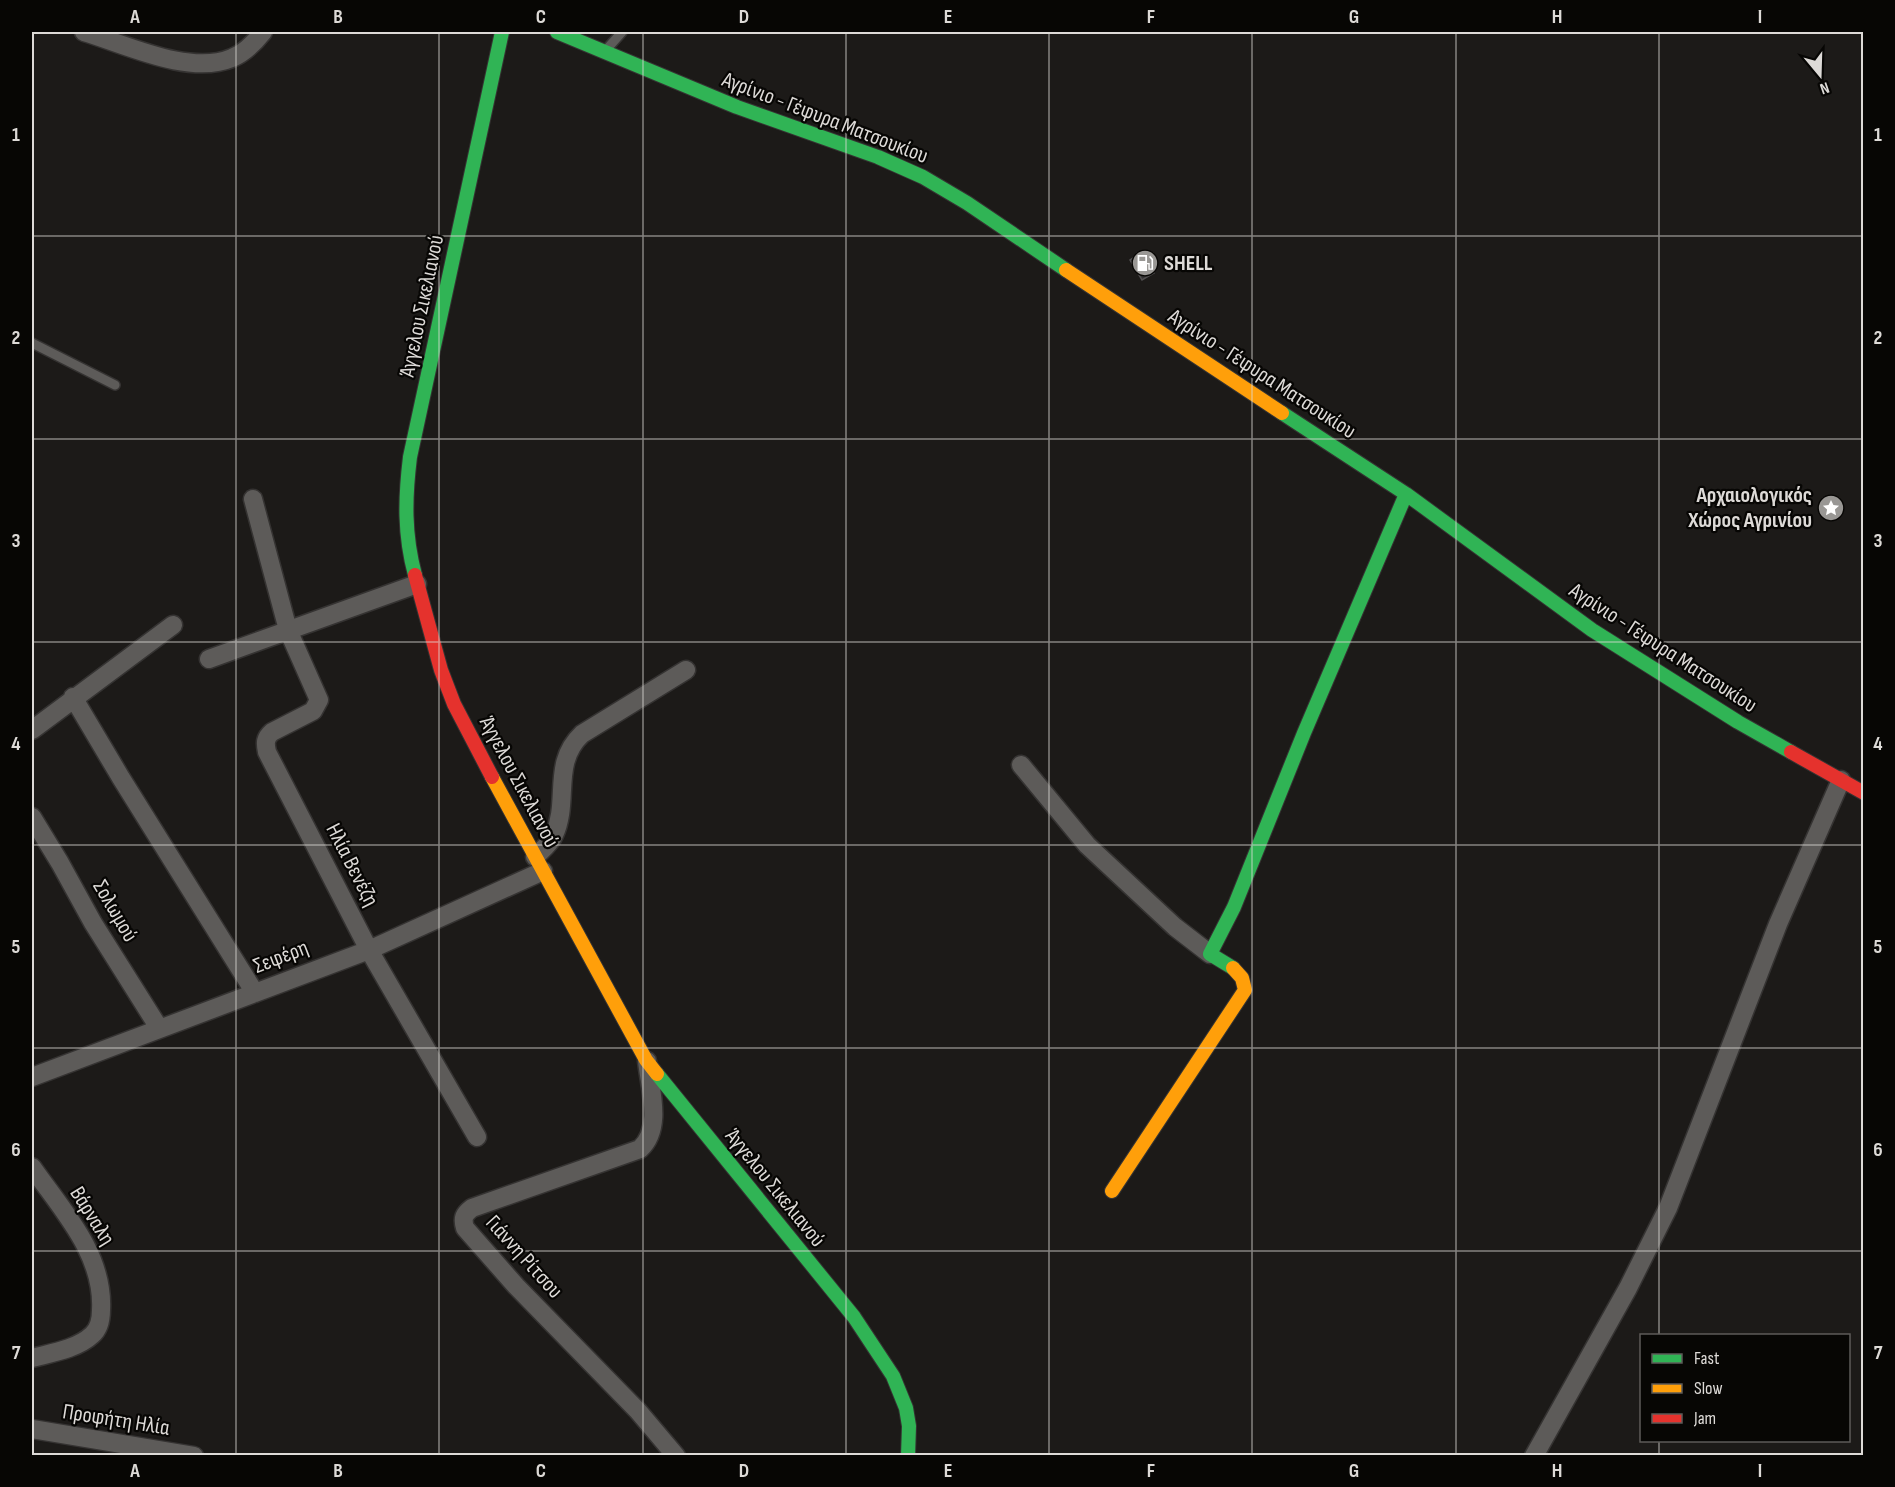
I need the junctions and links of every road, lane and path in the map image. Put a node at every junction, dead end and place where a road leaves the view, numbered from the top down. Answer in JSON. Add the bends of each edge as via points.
{"nodes":[{"id":1,"x":84,"y":32,"type":"edge"},
{"id":2,"x":263,"y":32,"type":"edge"},
{"id":3,"x":502,"y":32,"type":"edge"},
{"id":4,"x":557,"y":32,"type":"edge"},
{"id":5,"x":622,"y":32,"type":"edge"},
{"id":6,"x":605,"y":52,"type":"junction"},
{"id":7,"x":32,"y":343,"type":"edge"},
{"id":8,"x":115,"y":386,"type":"dead end"},
{"id":9,"x":1406,"y":494,"type":"junction"},
{"id":10,"x":254,"y":499,"type":"dead end"},
{"id":11,"x":417,"y":584,"type":"junction"},
{"id":12,"x":173,"y":625,"type":"dead end"},
{"id":13,"x":288,"y":630,"type":"junction"},
{"id":14,"x":209,"y":659,"type":"dead end"},
{"id":15,"x":686,"y":670,"type":"dead end"},
{"id":16,"x":73,"y":697,"type":"junction"},
{"id":17,"x":32,"y":730,"type":"edge"},
{"id":18,"x":1021,"y":765,"type":"dead end"},
{"id":19,"x":1841,"y":780,"type":"junction"},
{"id":20,"x":1863,"y":793,"type":"edge"},
{"id":21,"x":32,"y":817,"type":"edge"},
{"id":22,"x":539,"y":864,"type":"junction"},
{"id":23,"x":369,"y":950,"type":"junction"},
{"id":24,"x":1210,"y":954,"type":"junction"},
{"id":25,"x":255,"y":993,"type":"junction"},
{"id":26,"x":159,"y":1028,"type":"junction"},
{"id":27,"x":646,"y":1059,"type":"junction"},
{"id":28,"x":32,"y":1077,"type":"edge"},
{"id":29,"x":477,"y":1137,"type":"dead end"},
{"id":30,"x":32,"y":1167,"type":"edge"},
{"id":31,"x":1112,"y":1191,"type":"dead end"},
{"id":32,"x":32,"y":1358,"type":"edge"},
{"id":33,"x":32,"y":1430,"type":"edge"},
{"id":34,"x":166,"y":1454,"type":"edge"},
{"id":35,"x":194,"y":1455,"type":"edge"},
{"id":36,"x":676,"y":1455,"type":"edge"},
{"id":37,"x":908,"y":1455,"type":"edge"},
{"id":38,"x":1534,"y":1455,"type":"edge"}],
"edges":[{"from":1,"to":2,"type":"street","via":[[163,57],[201,63],[220,62],[238,55]]},
{"from":3,"to":11,"type":"street","name":"Άγγελου Σικελιανού","via":[[410,457],[406,527]]},
{"from":4,"to":6,"type":"street","name":"Αγρίνιο - Γέφυρα Ματσουκίου"},
{"from":5,"to":6,"type":"lane"},
{"from":6,"to":9,"type":"street","name":"Αγρίνιο - Γέφυρα Ματσουκίου","via":[[923,177]]},
{"from":7,"to":8,"type":"lane"},
{"from":9,"to":19,"type":"street","name":"Αγρίνιο - Γέφυρα Ματσουκίου","via":[[1592,630],[1738,722]]},
{"from":9,"to":24,"type":"street","via":[[1234,907]]},
{"from":10,"to":13,"type":"street"},
{"from":11,"to":13,"type":"street"},
{"from":11,"to":22,"type":"street","name":"Άγγελου Σικελιανού","via":[[454,704]]},
{"from":12,"to":16,"type":"street"},
{"from":13,"to":14,"type":"street"},
{"from":13,"to":23,"type":"street","name":"Ηλία Βενέζη","via":[[318,693],[318,706],[267,736],[267,752]]},
{"from":15,"to":22,"type":"street","via":[[573,742],[564,762],[557,826]]},
{"from":16,"to":17,"type":"street"},
{"from":16,"to":25,"type":"street"},
{"from":18,"to":24,"type":"street","via":[[1087,845]]},
{"from":19,"to":20,"type":"street","name":"Αγρίνιο - Γέφυρα Ματσουκίου"},
{"from":19,"to":38,"type":"street","via":[[1778,924],[1668,1208]]},
{"from":21,"to":26,"type":"street","name":"Σολωμού"},
{"from":22,"to":23,"type":"street","name":"Σεφέρη"},
{"from":22,"to":27,"type":"street","name":"Άγγελου Σικελιανού"},
{"from":23,"to":25,"type":"street","name":"Σεφέρη"},
{"from":23,"to":29,"type":"street","name":"Ηλία Βενέζη"},
{"from":24,"to":31,"type":"street","via":[[1240,973],[1245,990]]},
{"from":25,"to":26,"type":"street","name":"Σεφέρη"},
{"from":26,"to":28,"type":"street","name":"Σεφέρη"},
{"from":27,"to":36,"type":"street","name":"Γιάννη Ρίτσου","via":[[653,1119],[652,1131],[640,1149],[472,1208],[463,1221],[516,1286],[638,1410]]},
{"from":27,"to":37,"type":"street","name":"Άγγελου Σικελιανού","via":[[854,1317],[893,1376],[906,1408]]},
{"from":30,"to":32,"type":"street","name":"Βάρναλη","via":[[87,1246],[97,1270],[102,1303],[93,1334],[77,1344]]},
{"from":33,"to":34,"type":"street","name":"Προφήτη Ηλία"},
{"from":34,"to":35,"type":"street","name":"Προφήτη Ηλία"}]}
